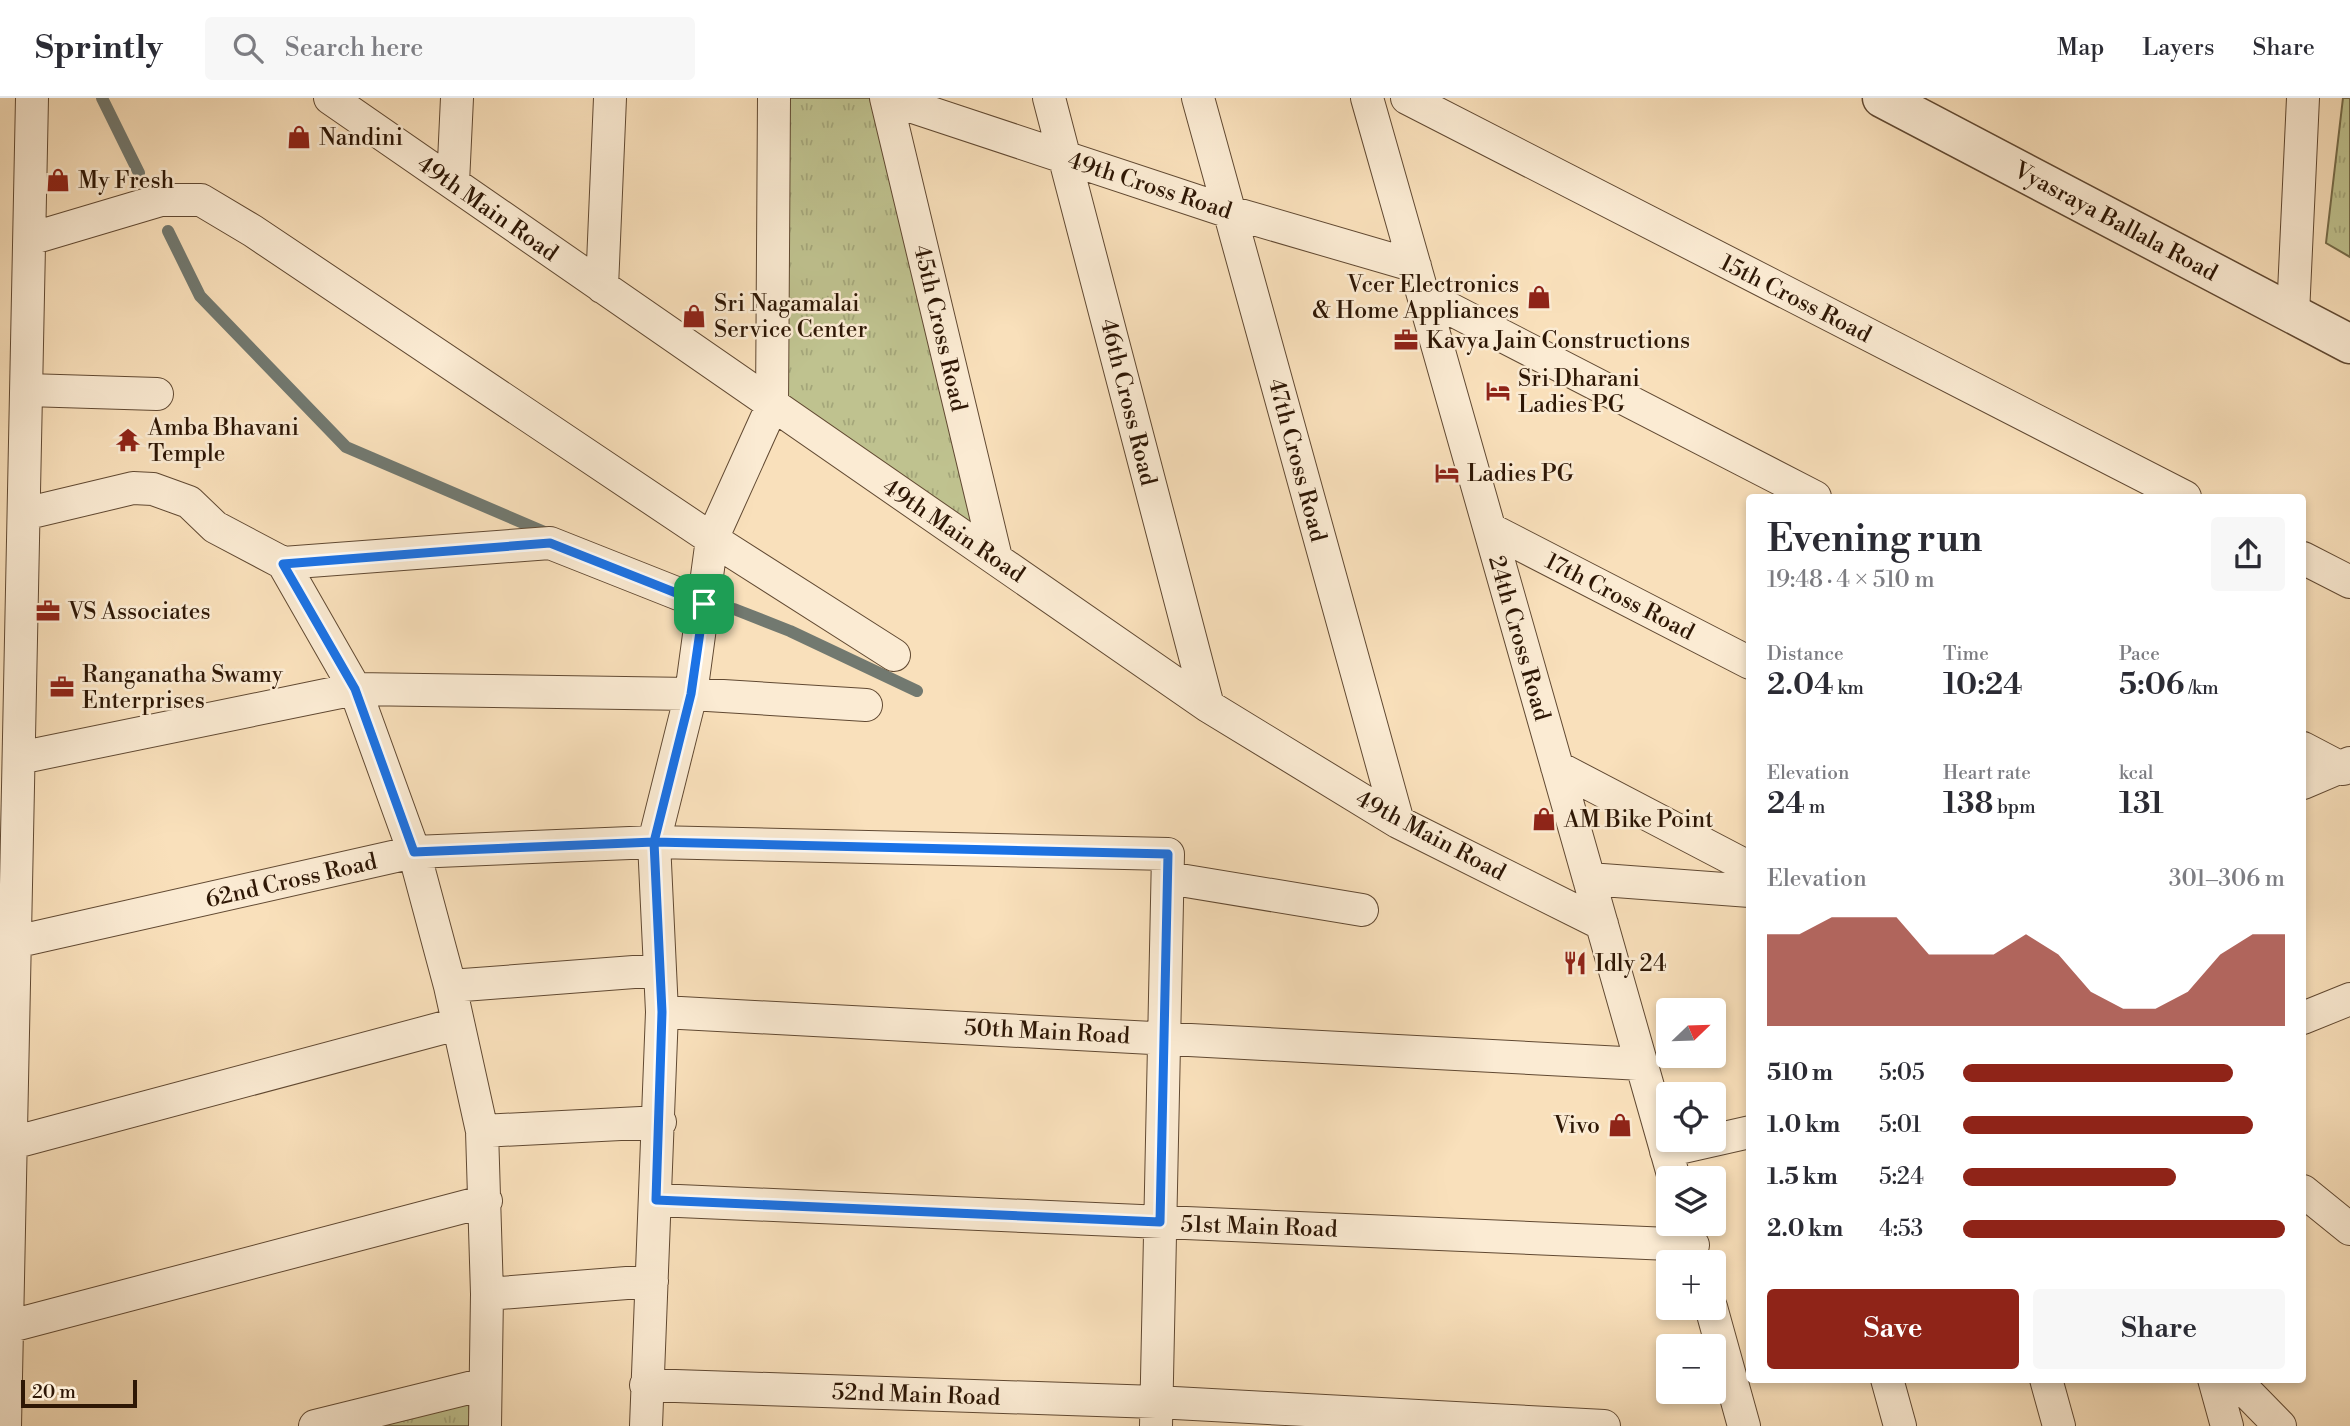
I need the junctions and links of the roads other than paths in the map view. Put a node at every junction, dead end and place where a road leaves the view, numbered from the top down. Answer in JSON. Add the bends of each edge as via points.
{"nodes":[{"id":1,"x":32,"y":98,"type":"edge"},
{"id":2,"x":330,"y":98,"type":"edge"},
{"id":3,"x":457,"y":98,"type":"edge"},
{"id":4,"x":610,"y":98,"type":"edge"},
{"id":5,"x":774,"y":98,"type":"edge"},
{"id":6,"x":886,"y":98,"type":"edge"},
{"id":7,"x":1049,"y":98,"type":"edge"},
{"id":8,"x":1198,"y":98,"type":"edge"},
{"id":9,"x":1367,"y":98,"type":"edge"},
{"id":10,"x":1407,"y":98,"type":"edge"},
{"id":11,"x":1882,"y":98,"type":"edge"},
{"id":12,"x":2303,"y":98,"type":"edge"},
{"id":13,"x":1066,"y":157,"type":"junction"},
{"id":14,"x":453,"y":183,"type":"junction"},
{"id":15,"x":1230,"y":212,"type":"junction"},
{"id":16,"x":30,"y":239,"type":"junction"},
{"id":17,"x":1419,"y":280,"type":"junction"},
{"id":18,"x":602,"y":287,"type":"junction"},
{"id":19,"x":2293,"y":314,"type":"junction"},
{"id":20,"x":2350,"y":344,"type":"edge"},
{"id":21,"x":27,"y":390,"type":"junction"},
{"id":22,"x":157,"y":394,"type":"dead end"},
{"id":23,"x":772,"y":406,"type":"junction"},
{"id":24,"x":1810,"y":494,"type":"edge"},
{"id":25,"x":2179,"y":494,"type":"edge"},
{"id":26,"x":24,"y":514,"type":"junction"},
{"id":27,"x":1490,"y":529,"type":"junction"},
{"id":28,"x":712,"y":539,"type":"junction"},
{"id":29,"x":12,"y":554,"type":"edge"},
{"id":30,"x":996,"y":558,"type":"junction"},
{"id":31,"x":2306,"y":560,"type":"edge"},
{"id":32,"x":283,"y":564,"type":"junction"},
{"id":33,"x":2350,"y":582,"type":"edge"},
{"id":34,"x":704,"y":604,"type":"junction"},
{"id":35,"x":894,"y":655,"type":"dead end"},
{"id":36,"x":1746,"y":661,"type":"edge"},
{"id":37,"x":355,"y":689,"type":"junction"},
{"id":38,"x":691,"y":694,"type":"junction"},
{"id":39,"x":866,"y":705,"type":"dead end"},
{"id":40,"x":1208,"y":706,"type":"junction"},
{"id":41,"x":2306,"y":749,"type":"edge"},
{"id":42,"x":19,"y":758,"type":"junction"},
{"id":43,"x":2346,"y":766,"type":"edge"},
{"id":44,"x":1557,"y":767,"type":"junction"},
{"id":45,"x":2306,"y":782,"type":"edge"},
{"id":46,"x":1398,"y":822,"type":"junction"},
{"id":47,"x":654,"y":842,"type":"junction"},
{"id":48,"x":414,"y":852,"type":"junction"},
{"id":49,"x":1746,"y":866,"type":"edge"},
{"id":50,"x":1168,"y":878,"type":"junction"},
{"id":51,"x":1589,"y":879,"type":"junction"},
{"id":52,"x":1746,"y":891,"type":"edge"},
{"id":53,"x":1362,"y":910,"type":"dead end"},
{"id":54,"x":1602,"y":924,"type":"junction"},
{"id":55,"x":15,"y":942,"type":"junction"},
{"id":56,"x":660,"y":970,"type":"junction"},
{"id":57,"x":450,"y":986,"type":"junction"},
{"id":58,"x":2350,"y":999,"type":"edge"},
{"id":59,"x":662,"y":1012,"type":"junction"},
{"id":60,"x":2306,"y":1017,"type":"edge"},
{"id":61,"x":457,"y":1024,"type":"junction"},
{"id":62,"x":1164,"y":1037,"type":"junction"},
{"id":63,"x":1642,"y":1064,"type":"junction"},
{"id":64,"x":660,"y":1122,"type":"junction"},
{"id":65,"x":482,"y":1131,"type":"junction"},
{"id":66,"x":1746,"y":1134,"type":"edge"},
{"id":67,"x":12,"y":1143,"type":"junction"},
{"id":68,"x":1670,"y":1164,"type":"edge"},
{"id":69,"x":2306,"y":1193,"type":"edge"},
{"id":70,"x":656,"y":1200,"type":"junction"},
{"id":71,"x":486,"y":1201,"type":"junction"},
{"id":72,"x":5,"y":1220,"type":"edge"},
{"id":73,"x":1160,"y":1222,"type":"junction"},
{"id":74,"x":2350,"y":1229,"type":"edge"},
{"id":75,"x":1693,"y":1243,"type":"edge"},
{"id":76,"x":652,"y":1281,"type":"junction"},
{"id":77,"x":487,"y":1294,"type":"junction"},
{"id":78,"x":1715,"y":1320,"type":"edge"},
{"id":79,"x":7,"y":1327,"type":"junction"},
{"id":80,"x":1888,"y":1383,"type":"edge"},
{"id":81,"x":2047,"y":1383,"type":"edge"},
{"id":82,"x":2215,"y":1383,"type":"edge"},
{"id":83,"x":2238,"y":1383,"type":"edge"},
{"id":84,"x":485,"y":1384,"type":"junction"},
{"id":85,"x":646,"y":1385,"type":"junction"},
{"id":86,"x":1156,"y":1414,"type":"edge"},
{"id":87,"x":5,"y":1426,"type":"edge"},
{"id":88,"x":315,"y":1426,"type":"edge"},
{"id":89,"x":485,"y":1426,"type":"edge"},
{"id":90,"x":646,"y":1426,"type":"edge"},
{"id":91,"x":1604,"y":1426,"type":"edge"},
{"id":92,"x":1744,"y":1426,"type":"edge"},
{"id":93,"x":1900,"y":1426,"type":"edge"},
{"id":94,"x":2059,"y":1426,"type":"edge"},
{"id":95,"x":2227,"y":1426,"type":"edge"},
{"id":96,"x":2280,"y":1426,"type":"edge"}],
"edges":[{"from":1,"to":16,"type":"street"},
{"from":2,"to":14,"type":"street","name":"49th Main Road"},
{"from":3,"to":14,"type":"street"},
{"from":4,"to":18,"type":"street"},
{"from":5,"to":23,"type":"street"},
{"from":6,"to":13,"type":"street","name":"49th Cross Road"},
{"from":6,"to":30,"type":"street","name":"45th Cross Road"},
{"from":7,"to":13,"type":"street","name":"46th Cross Road"},
{"from":8,"to":15,"type":"street","name":"47th Cross Road"},
{"from":9,"to":17,"type":"street","name":"24th Cross Road"},
{"from":10,"to":25,"type":"street","name":"15th Cross Road"},
{"from":11,"to":19,"type":"street","name":"Vyasraya Ballala Road"},
{"from":12,"to":19,"type":"street"},
{"from":13,"to":15,"type":"street","name":"49th Cross Road"},
{"from":13,"to":40,"type":"street","name":"46th Cross Road"},
{"from":14,"to":18,"type":"street","name":"49th Main Road"},
{"from":15,"to":17,"type":"street","name":"49th Cross Road"},
{"from":15,"to":46,"type":"street","name":"47th Cross Road"},
{"from":16,"to":21,"type":"street"},
{"from":16,"to":28,"type":"street","via":[[160,200],[201,200]]},
{"from":17,"to":24,"type":"street","name":"49th Cross Road"},
{"from":17,"to":27,"type":"street","name":"24th Cross Road"},
{"from":18,"to":23,"type":"street","name":"49th Main Road"},
{"from":19,"to":20,"type":"street","name":"Vyasraya Ballala Road"},
{"from":21,"to":22,"type":"street"},
{"from":21,"to":26,"type":"street"},
{"from":23,"to":28,"type":"street"},
{"from":23,"to":30,"type":"street","name":"49th Main Road"},
{"from":26,"to":29,"type":"street"},
{"from":26,"to":32,"type":"street","via":[[133,488],[153,489],[189,502],[215,527]]},
{"from":27,"to":36,"type":"street","name":"17th Cross Road"},
{"from":27,"to":44,"type":"street","name":"24th Cross Road"},
{"from":28,"to":34,"type":"street"},
{"from":28,"to":35,"type":"street"},
{"from":29,"to":42,"type":"street"},
{"from":30,"to":40,"type":"street","name":"49th Main Road"},
{"from":31,"to":33,"type":"street"},
{"from":32,"to":34,"type":"street","via":[[550,543]]},
{"from":32,"to":37,"type":"street"},
{"from":34,"to":38,"type":"street"},
{"from":37,"to":38,"type":"street"},
{"from":37,"to":42,"type":"street"},
{"from":37,"to":48,"type":"street"},
{"from":38,"to":39,"type":"street"},
{"from":38,"to":47,"type":"street"},
{"from":40,"to":46,"type":"street","name":"49th Main Road"},
{"from":41,"to":43,"type":"street"},
{"from":42,"to":55,"type":"street"},
{"from":43,"to":45,"type":"street"},
{"from":44,"to":49,"type":"street"},
{"from":44,"to":51,"type":"street","name":"24th Cross Road"},
{"from":46,"to":54,"type":"street","name":"49th Main Road"},
{"from":47,"to":48,"type":"street","name":"62nd Cross Road"},
{"from":47,"to":50,"type":"street","name":"62nd Cross Road","via":[[1168,854]]},
{"from":47,"to":56,"type":"street"},
{"from":48,"to":55,"type":"street","name":"62nd Cross Road"},
{"from":48,"to":57,"type":"street"},
{"from":50,"to":53,"type":"street"},
{"from":50,"to":62,"type":"street"},
{"from":51,"to":52,"type":"street"},
{"from":51,"to":54,"type":"street","name":"24th Cross Road"},
{"from":54,"to":63,"type":"street","name":"24th Cross Road"},
{"from":55,"to":67,"type":"street"},
{"from":56,"to":57,"type":"street"},
{"from":56,"to":59,"type":"street"},
{"from":57,"to":61,"type":"street"},
{"from":58,"to":60,"type":"street"},
{"from":59,"to":62,"type":"street","name":"50th Main Road"},
{"from":59,"to":64,"type":"street"},
{"from":61,"to":65,"type":"street"},
{"from":61,"to":67,"type":"street"},
{"from":62,"to":63,"type":"street","name":"50th Main Road"},
{"from":62,"to":73,"type":"street"},
{"from":63,"to":68,"type":"street","name":"24th Cross Road"},
{"from":64,"to":65,"type":"street"},
{"from":64,"to":70,"type":"street"},
{"from":65,"to":71,"type":"street"},
{"from":66,"to":68,"type":"street"},
{"from":67,"to":72,"type":"street"},
{"from":69,"to":74,"type":"street"},
{"from":70,"to":73,"type":"street","name":"51st Main Road"},
{"from":70,"to":76,"type":"street"},
{"from":71,"to":77,"type":"street"},
{"from":71,"to":79,"type":"street"},
{"from":72,"to":79,"type":"street"},
{"from":73,"to":75,"type":"street","name":"51st Main Road"},
{"from":73,"to":86,"type":"street"},
{"from":76,"to":77,"type":"street"},
{"from":76,"to":85,"type":"street"},
{"from":77,"to":84,"type":"street"},
{"from":78,"to":92,"type":"street"},
{"from":79,"to":87,"type":"street"},
{"from":80,"to":93,"type":"street"},
{"from":81,"to":94,"type":"street"},
{"from":82,"to":95,"type":"street"},
{"from":83,"to":96,"type":"street"},
{"from":84,"to":88,"type":"street"},
{"from":84,"to":89,"type":"street"},
{"from":85,"to":86,"type":"street","name":"52nd Main Road"},
{"from":85,"to":90,"type":"street"},
{"from":86,"to":91,"type":"street","name":"52nd Main Road"}]}
